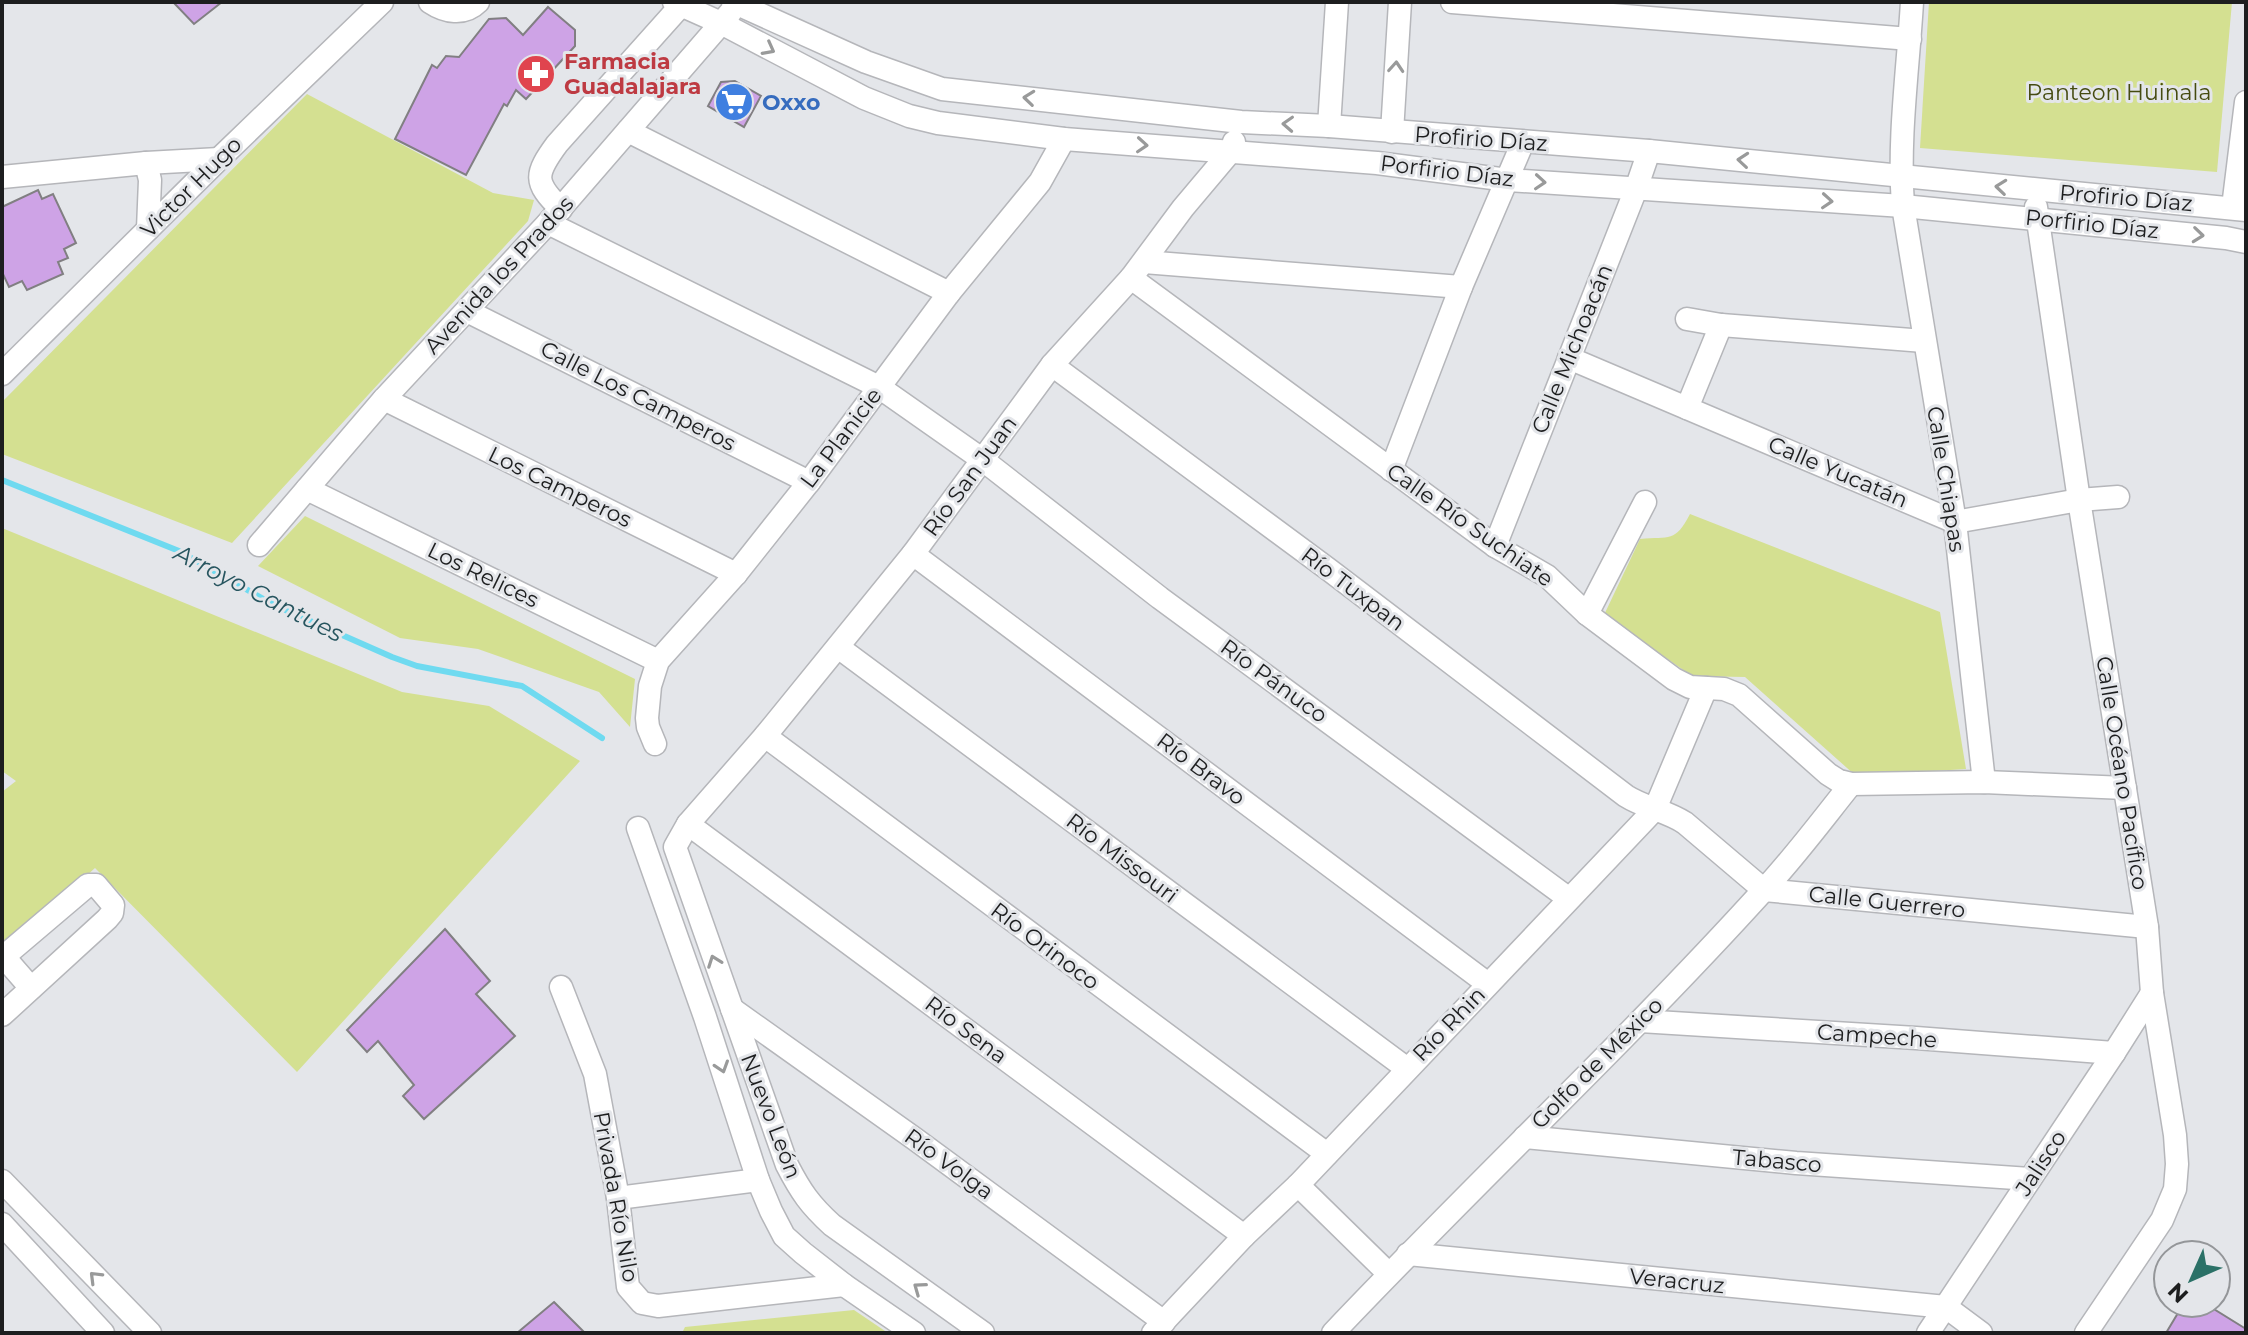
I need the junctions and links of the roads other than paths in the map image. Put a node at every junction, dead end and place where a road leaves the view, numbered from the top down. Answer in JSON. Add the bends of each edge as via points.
{"nodes":[{"id":1,"x":382,"y":2,"type":"edge"},
{"id":2,"x":430,"y":2,"type":"edge"},
{"id":3,"x":478,"y":2,"type":"edge"},
{"id":4,"x":1337,"y":2,"type":"edge"},
{"id":5,"x":1400,"y":2,"type":"edge"},
{"id":6,"x":1452,"y":2,"type":"edge"},
{"id":7,"x":1912,"y":2,"type":"edge"},
{"id":8,"x":680,"y":3,"type":"edge"},
{"id":9,"x":735,"y":3,"type":"edge"},
{"id":10,"x":721,"y":23,"type":"junction"},
{"id":11,"x":1910,"y":39,"type":"junction"},
{"id":12,"x":2246,"y":102,"type":"edge"},
{"id":13,"x":1241,"y":122,"type":"junction"},
{"id":14,"x":1329,"y":126,"type":"junction"},
{"id":15,"x":628,"y":131,"type":"junction"},
{"id":16,"x":1392,"y":132,"type":"junction"},
{"id":17,"x":1064,"y":139,"type":"junction"},
{"id":18,"x":1523,"y":142,"type":"junction"},
{"id":19,"x":1231,"y":151,"type":"junction"},
{"id":20,"x":1649,"y":151,"type":"junction"},
{"id":21,"x":219,"y":159,"type":"junction"},
{"id":22,"x":146,"y":163,"type":"junction"},
{"id":23,"x":2,"y":177,"type":"edge"},
{"id":24,"x":1901,"y":177,"type":"junction"},
{"id":25,"x":1508,"y":180,"type":"junction"},
{"id":26,"x":1636,"y":189,"type":"junction"},
{"id":27,"x":2034,"y":190,"type":"junction"},
{"id":28,"x":1903,"y":206,"type":"junction"},
{"id":29,"x":2240,"y":208,"type":"edge"},
{"id":30,"x":554,"y":216,"type":"junction"},
{"id":31,"x":2038,"y":219,"type":"junction"},
{"id":32,"x":148,"y":229,"type":"junction"},
{"id":33,"x":2246,"y":242,"type":"edge"},
{"id":34,"x":1137,"y":270,"type":"junction"},
{"id":35,"x":1461,"y":287,"type":"junction"},
{"id":36,"x":949,"y":293,"type":"junction"},
{"id":37,"x":467,"y":311,"type":"junction"},
{"id":38,"x":1687,"y":319,"type":"dead end"},
{"id":39,"x":1721,"y":325,"type":"junction"},
{"id":40,"x":1924,"y":341,"type":"junction"},
{"id":41,"x":1569,"y":358,"type":"junction"},
{"id":42,"x":1052,"y":365,"type":"junction"},
{"id":43,"x":2,"y":374,"type":"edge"},
{"id":44,"x":879,"y":387,"type":"junction"},
{"id":45,"x":384,"y":399,"type":"junction"},
{"id":46,"x":1687,"y":408,"type":"junction"},
{"id":47,"x":983,"y":460,"type":"junction"},
{"id":48,"x":1391,"y":470,"type":"junction"},
{"id":49,"x":809,"y":482,"type":"junction"},
{"id":50,"x":307,"y":489,"type":"junction"},
{"id":51,"x":2118,"y":497,"type":"dead end"},
{"id":52,"x":2079,"y":500,"type":"junction"},
{"id":53,"x":1645,"y":502,"type":"dead end"},
{"id":54,"x":1955,"y":522,"type":"junction"},
{"id":55,"x":259,"y":545,"type":"dead end"},
{"id":56,"x":1495,"y":546,"type":"junction"},
{"id":57,"x":913,"y":554,"type":"junction"},
{"id":58,"x":736,"y":574,"type":"junction"},
{"id":59,"x":1587,"y":614,"type":"junction"},
{"id":60,"x":838,"y":647,"type":"junction"},
{"id":61,"x":658,"y":661,"type":"junction"},
{"id":62,"x":1706,"y":688,"type":"junction"},
{"id":63,"x":765,"y":736,"type":"junction"},
{"id":64,"x":655,"y":744,"type":"dead end"},
{"id":65,"x":1984,"y":782,"type":"junction"},
{"id":66,"x":1851,"y":784,"type":"junction"},
{"id":67,"x":2125,"y":788,"type":"junction"},
{"id":68,"x":1655,"y":809,"type":"junction"},
{"id":69,"x":688,"y":824,"type":"junction"},
{"id":70,"x":638,"y":828,"type":"dead end"},
{"id":71,"x":675,"y":847,"type":"junction"},
{"id":72,"x":649,"y":862,"type":"junction"},
{"id":73,"x":1764,"y":890,"type":"junction"},
{"id":74,"x":1568,"y":898,"type":"junction"},
{"id":75,"x":2147,"y":927,"type":"junction"},
{"id":76,"x":3,"y":957,"type":"edge"},
{"id":77,"x":1488,"y":984,"type":"junction"},
{"id":78,"x":561,"y":987,"type":"dead end"},
{"id":79,"x":31,"y":988,"type":"junction"},
{"id":80,"x":2152,"y":993,"type":"junction"},
{"id":81,"x":732,"y":1009,"type":"junction"},
{"id":82,"x":2,"y":1015,"type":"edge"},
{"id":83,"x":1640,"y":1021,"type":"junction"},
{"id":84,"x":2114,"y":1053,"type":"junction"},
{"id":85,"x":1406,"y":1068,"type":"junction"},
{"id":86,"x":1525,"y":1137,"type":"junction"},
{"id":87,"x":1327,"y":1154,"type":"junction"},
{"id":88,"x":2030,"y":1179,"type":"junction"},
{"id":89,"x":758,"y":1180,"type":"junction"},
{"id":90,"x":2,"y":1181,"type":"edge"},
{"id":91,"x":1298,"y":1185,"type":"junction"},
{"id":92,"x":618,"y":1198,"type":"junction"},
{"id":93,"x":2,"y":1224,"type":"edge"},
{"id":94,"x":1244,"y":1236,"type":"junction"},
{"id":95,"x":1408,"y":1254,"type":"junction"},
{"id":96,"x":1389,"y":1274,"type":"junction"},
{"id":97,"x":844,"y":1285,"type":"junction"},
{"id":98,"x":1946,"y":1307,"type":"junction"},
{"id":99,"x":1158,"y":1328,"type":"edge"},
{"id":100,"x":103,"y":1333,"type":"edge"},
{"id":101,"x":150,"y":1333,"type":"edge"},
{"id":102,"x":914,"y":1333,"type":"edge"},
{"id":103,"x":983,"y":1333,"type":"edge"},
{"id":104,"x":1333,"y":1333,"type":"edge"},
{"id":105,"x":1928,"y":1333,"type":"edge"},
{"id":106,"x":1981,"y":1333,"type":"edge"},
{"id":107,"x":2086,"y":1333,"type":"edge"}],
"edges":[{"from":1,"to":21,"type":"street","name":"Victor Hugo"},
{"from":2,"to":3,"type":"street","via":[[455,11]]},
{"from":4,"to":14,"type":"street"},
{"from":16,"to":5,"type":"street","one_way":true},
{"from":6,"to":11,"type":"street"},
{"from":7,"to":11,"type":"street","name":"Calle Chiapas"},
{"from":8,"to":10,"type":"street","name":"Porfirio Díaz"},
{"from":8,"to":30,"type":"street","via":[[544,162],[539,178]]},
{"from":9,"to":10,"type":"street","name":"Avenida los Prados"},
{"from":13,"to":9,"type":"street","name":"Profirio Díaz","one_way":true,"via":[[942,89],[866,62]]},
{"from":10,"to":15,"type":"street","name":"Avenida los Prados"},
{"from":10,"to":17,"type":"street","name":"Porfirio Díaz","one_way":true,"via":[[909,116]]},
{"from":11,"to":24,"type":"street","name":"Calle Chiapas"},
{"from":12,"to":29,"type":"street"},
{"from":14,"to":13,"type":"street","name":"Profirio Díaz","one_way":true},
{"from":13,"to":19,"type":"street","name":"Río San Juan"},
{"from":14,"to":16,"type":"street","name":"Profirio Díaz"},
{"from":15,"to":30,"type":"street","name":"Avenida los Prados"},
{"from":15,"to":36,"type":"street"},
{"from":16,"to":18,"type":"street","name":"Profirio Díaz"},
{"from":17,"to":19,"type":"street","name":"Porfirio Díaz","one_way":true},
{"from":17,"to":36,"type":"street","name":"La Planicie","via":[[1040,182]]},
{"from":18,"to":20,"type":"street","name":"Profirio Díaz"},
{"from":18,"to":25,"type":"street"},
{"from":19,"to":25,"type":"street","name":"Porfirio Díaz"},
{"from":19,"to":34,"type":"street","name":"Río San Juan"},
{"from":24,"to":20,"type":"street","name":"Profirio Díaz","one_way":true},
{"from":20,"to":26,"type":"street","name":"Calle Michoacán"},
{"from":21,"to":22,"type":"street"},
{"from":21,"to":32,"type":"street","name":"Victor Hugo"},
{"from":22,"to":23,"type":"street"},
{"from":22,"to":32,"type":"street","via":[[151,192]]},
{"from":27,"to":24,"type":"street","name":"Profirio Díaz","one_way":true},
{"from":24,"to":28,"type":"street","name":"Calle Chiapas"},
{"from":25,"to":26,"type":"street","name":"Porfirio Díaz","one_way":true},
{"from":25,"to":35,"type":"street"},
{"from":26,"to":28,"type":"street","name":"Porfirio Díaz","one_way":true},
{"from":26,"to":41,"type":"street","name":"Calle Michoacán"},
{"from":27,"to":29,"type":"street","name":"Profirio Díaz"},
{"from":27,"to":31,"type":"street","name":"Calle Océano Pacífico"},
{"from":28,"to":31,"type":"street","name":"Porfirio Díaz"},
{"from":28,"to":40,"type":"street","name":"Calle Chiapas"},
{"from":30,"to":37,"type":"street","name":"Avenida los Prados"},
{"from":30,"to":44,"type":"street","name":"Río Pánuco"},
{"from":31,"to":33,"type":"street","name":"Porfirio Díaz","one_way":true},
{"from":31,"to":52,"type":"street","name":"Calle Océano Pacífico"},
{"from":32,"to":43,"type":"street","name":"Victor Hugo"},
{"from":34,"to":35,"type":"street"},
{"from":34,"to":42,"type":"street","name":"Río San Juan"},
{"from":34,"to":48,"type":"street","name":"Calle Río Suchiate"},
{"from":35,"to":48,"type":"street"},
{"from":36,"to":44,"type":"street","name":"La Planicie"},
{"from":37,"to":45,"type":"street","name":"Avenida los Prados"},
{"from":37,"to":49,"type":"street","name":"Calle Los Camperos"},
{"from":38,"to":39,"type":"street"},
{"from":39,"to":40,"type":"street"},
{"from":39,"to":46,"type":"street"},
{"from":40,"to":54,"type":"street","name":"Calle Chiapas"},
{"from":41,"to":46,"type":"street","name":"Calle Yucatán"},
{"from":41,"to":56,"type":"street","name":"Calle Michoacán"},
{"from":42,"to":47,"type":"street","name":"Río San Juan"},
{"from":42,"to":68,"type":"street","name":"Río Tuxpan","via":[[1626,796]]},
{"from":44,"to":47,"type":"street","name":"Río Pánuco"},
{"from":44,"to":49,"type":"street","name":"La Planicie"},
{"from":45,"to":50,"type":"street","name":"Avenida los Prados"},
{"from":45,"to":58,"type":"street","name":"Los Camperos"},
{"from":46,"to":54,"type":"street","name":"Calle Yucatán"},
{"from":47,"to":57,"type":"street","name":"Río San Juan"},
{"from":47,"to":74,"type":"street","name":"Río Pánuco","via":[[1160,598]]},
{"from":48,"to":56,"type":"street","name":"Calle Río Suchiate"},
{"from":49,"to":58,"type":"street","name":"La Planicie"},
{"from":50,"to":55,"type":"street","name":"Avenida los Prados"},
{"from":50,"to":61,"type":"street","name":"Los Relices"},
{"from":51,"to":52,"type":"street"},
{"from":52,"to":54,"type":"street"},
{"from":52,"to":67,"type":"street","name":"Calle Océano Pacífico"},
{"from":53,"to":59,"type":"street"},
{"from":54,"to":65,"type":"street","name":"Calle Chiapas"},
{"from":56,"to":59,"type":"street","name":"Calle Río Suchiate","via":[[1547,576]]},
{"from":57,"to":60,"type":"street","name":"Río San Juan"},
{"from":57,"to":77,"type":"street","name":"Río Bravo"},
{"from":58,"to":61,"type":"street","name":"La Planicie"},
{"from":59,"to":62,"type":"street","name":"Calle Río Suchiate","via":[[1674,679]]},
{"from":60,"to":63,"type":"street","name":"Río San Juan"},
{"from":60,"to":85,"type":"street","name":"Río Missouri"},
{"from":61,"to":64,"type":"street","name":"La Planicie","via":[[647,718]]},
{"from":62,"to":66,"type":"street","name":"Calle Río Suchiate","via":[[1739,695],[1828,774]]},
{"from":62,"to":68,"type":"street","name":"Río Rhin"},
{"from":63,"to":69,"type":"street","name":"Río San Juan"},
{"from":63,"to":87,"type":"street","name":"Río Orinoco"},
{"from":65,"to":66,"type":"street"},
{"from":65,"to":67,"type":"street"},
{"from":66,"to":73,"type":"street","name":"Golfo de México"},
{"from":67,"to":75,"type":"street","name":"Calle Océano Pacífico"},
{"from":68,"to":73,"type":"street","via":[[1685,823]]},
{"from":68,"to":74,"type":"street","name":"Río Rhin"},
{"from":69,"to":71,"type":"street"},
{"from":69,"to":94,"type":"street","name":"Río Sena"},
{"from":70,"to":72,"type":"street","name":"Nuevo León"},
{"from":71,"to":72,"type":"street"},
{"from":81,"to":71,"type":"street","name":"Nuevo León","one_way":true},
{"from":72,"to":89,"type":"street","name":"Nuevo León","one_way":true},
{"from":73,"to":75,"type":"street","name":"Calle Guerrero"},
{"from":73,"to":83,"type":"street","name":"Golfo de México"},
{"from":74,"to":77,"type":"street","name":"Río Rhin"},
{"from":75,"to":80,"type":"street","name":"Calle Océano Pacífico"},
{"from":76,"to":79,"type":"street"},
{"from":76,"to":79,"type":"street","via":[[81,889],[96,885],[113,905],[112,913]]},
{"from":77,"to":85,"type":"street","name":"Río Rhin"},
{"from":78,"to":92,"type":"street","name":"Privada Río Nilo","via":[[595,1074]]},
{"from":79,"to":82,"type":"street"},
{"from":80,"to":84,"type":"street","name":"Jalisco"},
{"from":80,"to":107,"type":"street","name":"Calle Océano Pacífico","via":[[2175,1135],[2175,1189],[2162,1220]]},
{"from":81,"to":99,"type":"street","name":"Río Volga","via":[[915,1139]]},
{"from":103,"to":81,"type":"street","name":"Nuevo León","one_way":true,"via":[[811,1206],[787,1165]]},
{"from":83,"to":84,"type":"street","name":"Campeche"},
{"from":83,"to":86,"type":"street","name":"Golfo de México"},
{"from":84,"to":88,"type":"street","name":"Jalisco"},
{"from":85,"to":87,"type":"street","name":"Río Rhin"},
{"from":86,"to":88,"type":"street","name":"Tabasco"},
{"from":86,"to":95,"type":"street","name":"Golfo de México"},
{"from":87,"to":91,"type":"street","name":"Río Rhin"},
{"from":88,"to":98,"type":"street","name":"Jalisco"},
{"from":89,"to":92,"type":"street"},
{"from":89,"to":97,"type":"street","name":"Nuevo León","via":[[784,1236]]},
{"from":101,"to":90,"type":"street","one_way":true},
{"from":91,"to":94,"type":"street","name":"Río Rhin"},
{"from":91,"to":96,"type":"street"},
{"from":92,"to":97,"type":"street","name":"Privada Río Nilo","via":[[628,1287],[642,1303],[658,1306]]},
{"from":93,"to":100,"type":"street"},
{"from":94,"to":99,"type":"street","name":"Río Rhin"},
{"from":95,"to":96,"type":"street","name":"Golfo de México"},
{"from":95,"to":98,"type":"street","name":"Veracruz"},
{"from":96,"to":104,"type":"street","name":"Golfo de México"},
{"from":97,"to":102,"type":"street","name":"Nuevo León"},
{"from":98,"to":105,"type":"street","name":"Jalisco"},
{"from":98,"to":106,"type":"street"}]}
